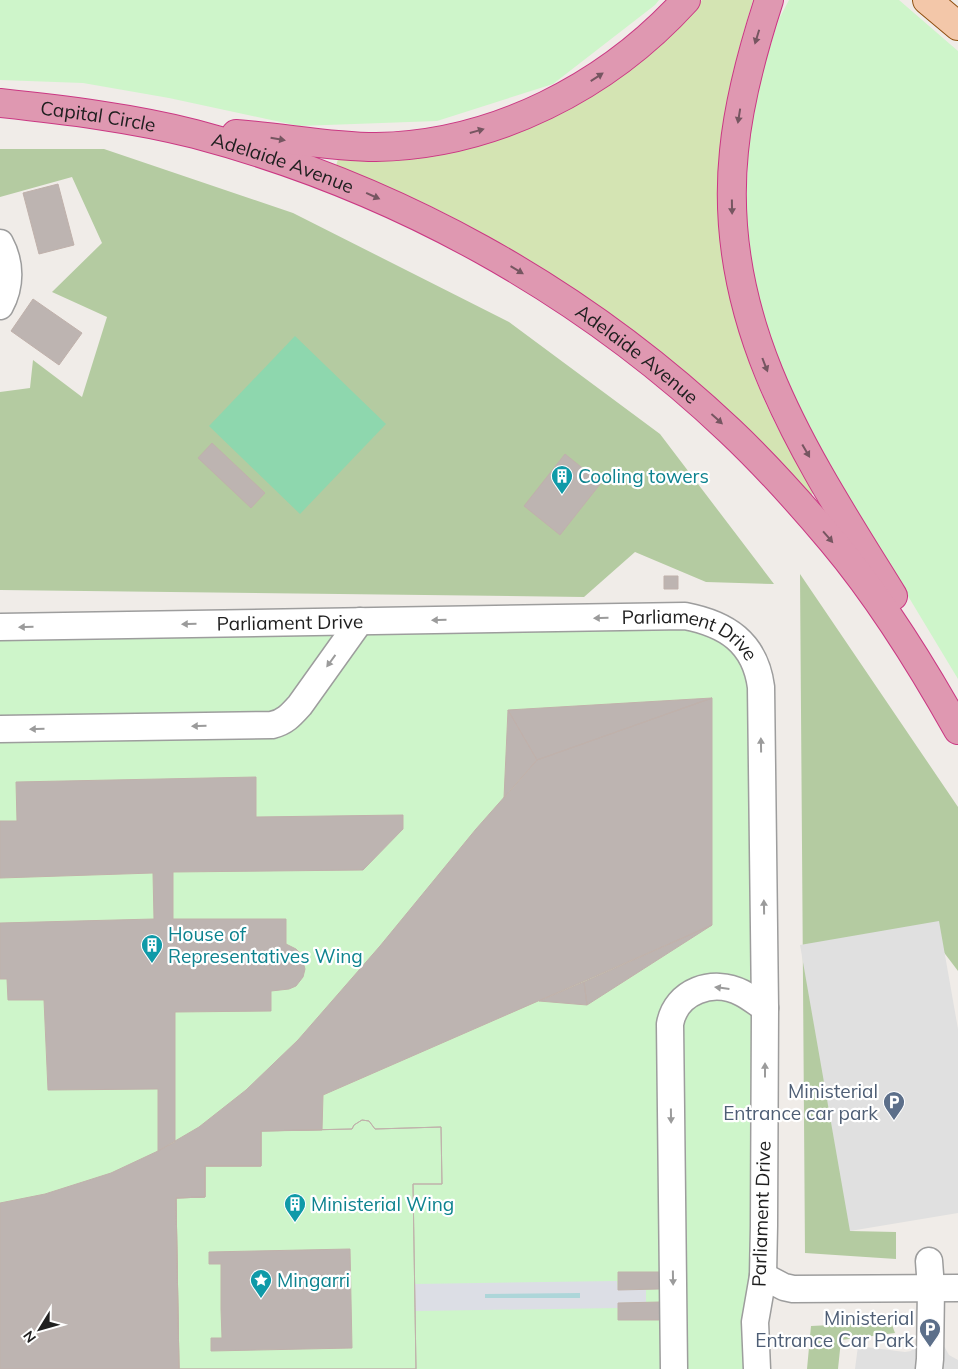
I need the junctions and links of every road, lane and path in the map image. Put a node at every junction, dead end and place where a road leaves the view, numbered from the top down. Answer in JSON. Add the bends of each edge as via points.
{"nodes":[{"id":1,"x":686,"y":0,"type":"edge"},
{"id":2,"x":769,"y":0,"type":"edge"},
{"id":3,"x":927,"y":0,"type":"edge"},
{"id":4,"x":958,"y":26,"type":"edge"},
{"id":5,"x":0,"y":103,"type":"edge"},
{"id":6,"x":194,"y":134,"type":"junction"},
{"id":7,"x":0,"y":243,"type":"edge"},
{"id":8,"x":0,"y":306,"type":"edge"},
{"id":9,"x":360,"y":621,"type":"junction"},
{"id":10,"x":0,"y":628,"type":"edge"},
{"id":11,"x":958,"y":709,"type":"edge"},
{"id":12,"x":0,"y":729,"type":"edge"},
{"id":13,"x":958,"y":730,"type":"edge"},
{"id":14,"x":765,"y":1008,"type":"junction"},
{"id":15,"x":929,"y":1261,"type":"dead end"},
{"id":16,"x":763,"y":1276,"type":"junction"},
{"id":17,"x":931,"y":1288,"type":"junction"},
{"id":18,"x":958,"y":1288,"type":"edge"},
{"id":19,"x":674,"y":1369,"type":"edge"},
{"id":20,"x":757,"y":1369,"type":"edge"},
{"id":21,"x":929,"y":1369,"type":"edge"}],
"edges":[{"from":6,"to":1,"type":"highway","one_way":true,"via":[[248,134],[299,142],[373,147],[419,144],[481,130],[544,107],[601,74],[652,34]]},
{"from":2,"to":11,"type":"highway","one_way":true,"via":[[747,74],[732,168],[734,234],[747,312],[769,376],[798,437]]},
{"from":3,"to":4,"type":"main road"},
{"from":5,"to":6,"type":"highway","name":"Capital Circle","via":[[63,110]]},
{"from":6,"to":13,"type":"highway","name":"Adelaide Avenue","one_way":true,"via":[[282,161],[422,217],[545,286],[615,334],[730,431],[833,542],[894,625]]},
{"from":7,"to":8,"type":"street","via":[[6,258],[8,279]]},
{"from":9,"to":10,"type":"street","name":"Parliament Drive","one_way":true},
{"from":9,"to":12,"type":"street","one_way":true,"via":[[290,717],[282,722],[272,725]]},
{"from":14,"to":9,"type":"street","name":"Parliament Drive","one_way":true,"via":[[760,687],[754,661],[737,638],[710,621],[685,616]]},
{"from":16,"to":14,"type":"street","name":"Parliament Drive","one_way":true},
{"from":14,"to":19,"type":"street","one_way":true,"via":[[742,993],[718,986],[687,996],[671,1018]]},
{"from":15,"to":17,"type":"street"},
{"from":16,"to":17,"type":"street","via":[[793,1289]]},
{"from":16,"to":20,"type":"street","name":"Parliament Drive","via":[[755,1322]]},
{"from":17,"to":18,"type":"street"},
{"from":17,"to":21,"type":"street"}]}
